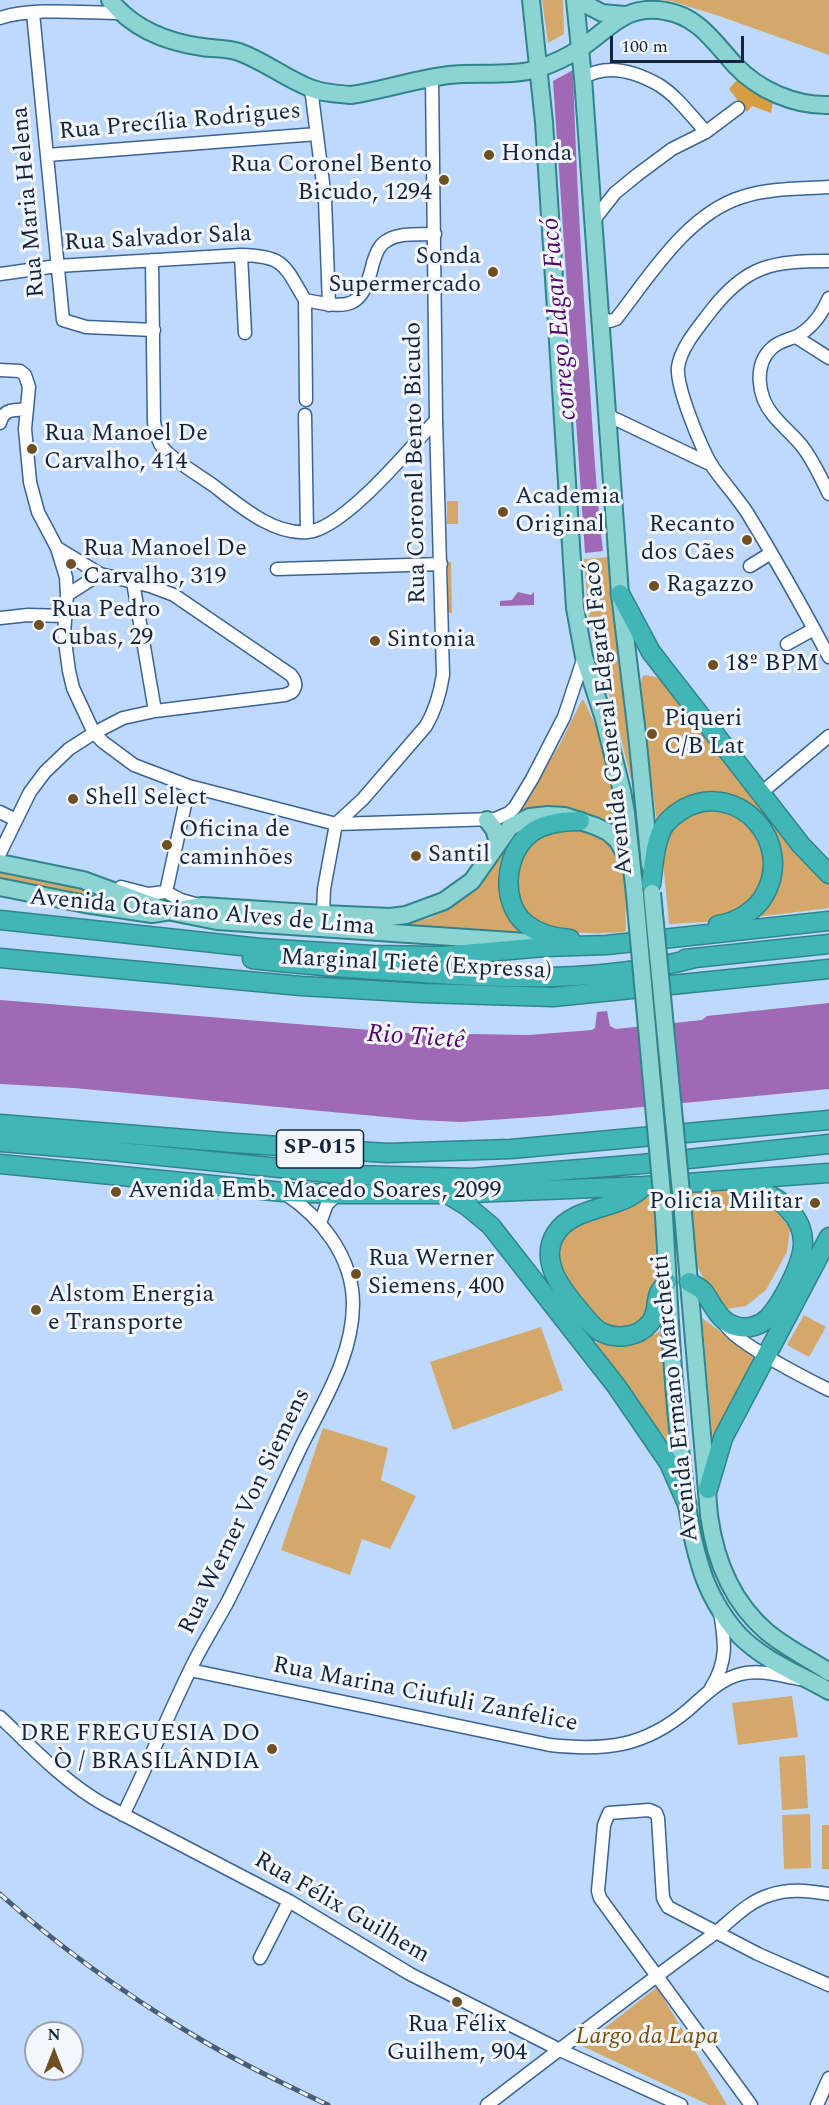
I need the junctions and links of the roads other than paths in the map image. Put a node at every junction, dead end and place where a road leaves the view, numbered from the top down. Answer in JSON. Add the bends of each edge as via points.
{"nodes":[{"id":1,"x":531,"y":0,"type":"edge"},
{"id":2,"x":576,"y":0,"type":"edge"},
{"id":3,"x":115,"y":6,"type":"edge"},
{"id":4,"x":636,"y":8,"type":"edge"},
{"id":5,"x":33,"y":13,"type":"junction"},
{"id":6,"x":0,"y":18,"type":"edge"},
{"id":7,"x":580,"y":49,"type":"junction"},
{"id":8,"x":539,"y":68,"type":"junction"},
{"id":9,"x":432,"y":78,"type":"junction"},
{"id":10,"x":583,"y":78,"type":"junction"},
{"id":11,"x":311,"y":88,"type":"junction"},
{"id":12,"x":829,"y":105,"type":"edge"},
{"id":13,"x":738,"y":108,"type":"dead end"},
{"id":14,"x":706,"y":132,"type":"junction"},
{"id":15,"x":316,"y":134,"type":"junction"},
{"id":16,"x":47,"y":155,"type":"junction"},
{"id":17,"x":591,"y":181,"type":"junction"},
{"id":18,"x":829,"y":188,"type":"edge"},
{"id":19,"x":615,"y":193,"type":"junction"},
{"id":20,"x":593,"y":221,"type":"junction"},
{"id":21,"x":435,"y":234,"type":"junction"},
{"id":22,"x":241,"y":255,"type":"junction"},
{"id":23,"x":152,"y":260,"type":"junction"},
{"id":24,"x":829,"y":261,"type":"edge"},
{"id":25,"x":57,"y":266,"type":"junction"},
{"id":26,"x":0,"y":274,"type":"edge"},
{"id":27,"x":829,"y":298,"type":"edge"},
{"id":28,"x":305,"y":300,"type":"junction"},
{"id":29,"x":329,"y":305,"type":"junction"},
{"id":30,"x":600,"y":318,"type":"junction"},
{"id":31,"x":154,"y":330,"type":"junction"},
{"id":32,"x":245,"y":333,"type":"dead end"},
{"id":33,"x":796,"y":337,"type":"junction"},
{"id":34,"x":829,"y":358,"type":"edge"},
{"id":35,"x":0,"y":370,"type":"edge"},
{"id":36,"x":306,"y":400,"type":"dead end"},
{"id":37,"x":27,"y":410,"type":"junction"},
{"id":38,"x":305,"y":415,"type":"dead end"},
{"id":39,"x":606,"y":415,"type":"junction"},
{"id":40,"x":436,"y":420,"type":"junction"},
{"id":41,"x":0,"y":423,"type":"edge"},
{"id":42,"x":712,"y":465,"type":"junction"},
{"id":43,"x":829,"y":494,"type":"edge"},
{"id":44,"x":307,"y":532,"type":"junction"},
{"id":45,"x":57,"y":548,"type":"junction"},
{"id":46,"x":771,"y":553,"type":"junction"},
{"id":47,"x":441,"y":564,"type":"junction"},
{"id":48,"x":750,"y":566,"type":"dead end"},
{"id":49,"x":277,"y":569,"type":"dead end"},
{"id":50,"x":100,"y":574,"type":"junction"},
{"id":51,"x":133,"y":582,"type":"junction"},
{"id":52,"x":620,"y":594,"type":"junction"},
{"id":53,"x":67,"y":595,"type":"junction"},
{"id":54,"x":65,"y":616,"type":"junction"},
{"id":55,"x":0,"y":618,"type":"edge"},
{"id":56,"x":814,"y":629,"type":"junction"},
{"id":57,"x":787,"y":644,"type":"dead end"},
{"id":58,"x":584,"y":657,"type":"junction"},
{"id":59,"x":829,"y":657,"type":"edge"},
{"id":60,"x":155,"y":711,"type":"junction"},
{"id":61,"x":94,"y":733,"type":"junction"},
{"id":62,"x":829,"y":736,"type":"edge"},
{"id":63,"x":189,"y":786,"type":"junction"},
{"id":64,"x":761,"y":793,"type":"junction"},
{"id":65,"x":0,"y":812,"type":"edge"},
{"id":66,"x":16,"y":820,"type":"junction"},
{"id":67,"x":487,"y":820,"type":"junction"},
{"id":68,"x":580,"y":821,"type":"junction"},
{"id":69,"x":336,"y":824,"type":"junction"},
{"id":70,"x":498,"y":842,"type":"junction"},
{"id":71,"x":0,"y":853,"type":"edge"},
{"id":72,"x":0,"y":863,"type":"edge"},
{"id":73,"x":633,"y":868,"type":"junction"},
{"id":74,"x":829,"y":874,"type":"edge"},
{"id":75,"x":95,"y":884,"type":"junction"},
{"id":76,"x":0,"y":887,"type":"edge"},
{"id":77,"x":646,"y":891,"type":"junction"},
{"id":78,"x":166,"y":892,"type":"junction"},
{"id":79,"x":203,"y":906,"type":"junction"},
{"id":80,"x":167,"y":911,"type":"junction"},
{"id":81,"x":313,"y":918,"type":"junction"},
{"id":82,"x":0,"y":920,"type":"edge"},
{"id":83,"x":829,"y":921,"type":"edge"},
{"id":84,"x":0,"y":932,"type":"edge"},
{"id":85,"x":699,"y":934,"type":"junction"},
{"id":86,"x":829,"y":944,"type":"edge"},
{"id":87,"x":607,"y":945,"type":"junction"},
{"id":88,"x":544,"y":947,"type":"junction"},
{"id":89,"x":0,"y":951,"type":"edge"},
{"id":90,"x":372,"y":955,"type":"junction"},
{"id":91,"x":0,"y":958,"type":"edge"},
{"id":92,"x":695,"y":958,"type":"junction"},
{"id":93,"x":31,"y":961,"type":"junction"},
{"id":94,"x":829,"y":969,"type":"edge"},
{"id":95,"x":829,"y":1120,"type":"edge"},
{"id":96,"x":0,"y":1124,"type":"edge"},
{"id":97,"x":0,"y":1142,"type":"edge"},
{"id":98,"x":829,"y":1144,"type":"edge"},
{"id":99,"x":111,"y":1151,"type":"junction"},
{"id":100,"x":444,"y":1152,"type":"junction"},
{"id":101,"x":0,"y":1164,"type":"edge"},
{"id":102,"x":829,"y":1173,"type":"edge"},
{"id":103,"x":124,"y":1177,"type":"junction"},
{"id":104,"x":382,"y":1177,"type":"junction"},
{"id":105,"x":729,"y":1180,"type":"junction"},
{"id":106,"x":644,"y":1186,"type":"junction"},
{"id":107,"x":283,"y":1192,"type":"junction"},
{"id":108,"x":338,"y":1194,"type":"junction"},
{"id":109,"x":447,"y":1194,"type":"junction"},
{"id":110,"x":320,"y":1223,"type":"junction"},
{"id":111,"x":829,"y":1237,"type":"edge"},
{"id":112,"x":667,"y":1282,"type":"junction"},
{"id":113,"x":689,"y":1282,"type":"junction"},
{"id":114,"x":724,"y":1321,"type":"junction"},
{"id":115,"x":767,"y":1356,"type":"junction"},
{"id":116,"x":829,"y":1390,"type":"edge"},
{"id":117,"x":708,"y":1489,"type":"junction"},
{"id":118,"x":687,"y":1504,"type":"junction"},
{"id":119,"x":719,"y":1607,"type":"junction"},
{"id":120,"x":190,"y":1670,"type":"junction"},
{"id":121,"x":829,"y":1672,"type":"edge"},
{"id":122,"x":810,"y":1680,"type":"junction"},
{"id":123,"x":709,"y":1691,"type":"junction"},
{"id":124,"x":829,"y":1691,"type":"edge"},
{"id":125,"x":0,"y":1717,"type":"edge"},
{"id":126,"x":123,"y":1815,"type":"junction"},
{"id":127,"x":829,"y":1894,"type":"edge"},
{"id":128,"x":289,"y":1901,"type":"junction"},
{"id":129,"x":716,"y":1933,"type":"junction"},
{"id":130,"x":260,"y":1958,"type":"dead end"},
{"id":131,"x":656,"y":1976,"type":"junction"},
{"id":132,"x":829,"y":1985,"type":"edge"},
{"id":133,"x":560,"y":2050,"type":"junction"},
{"id":134,"x":829,"y":2079,"type":"edge"},
{"id":135,"x":488,"y":2105,"type":"edge"},
{"id":136,"x":681,"y":2105,"type":"edge"},
{"id":137,"x":751,"y":2105,"type":"edge"},
{"id":138,"x":817,"y":2105,"type":"edge"}],
"edges":[{"from":1,"to":8,"type":"main road","name":"Avenida General Edgard Facó"},
{"from":2,"to":4,"type":"main road","via":[[602,13]]},
{"from":2,"to":7,"type":"main road","name":"Avenida General Edgard Facó"},
{"from":3,"to":5,"type":"street"},
{"from":3,"to":11,"type":"main road","via":[[144,30],[185,44],[236,51]]},
{"from":4,"to":7,"type":"main road"},
{"from":4,"to":12,"type":"main road","via":[[665,10],[687,17],[709,34],[755,83],[782,96]]},
{"from":5,"to":6,"type":"street"},
{"from":5,"to":16,"type":"street","name":"Rua Maria Helena"},
{"from":7,"to":8,"type":"main road"},
{"from":7,"to":10,"type":"main road","name":"Avenida General Edgard Facó"},
{"from":8,"to":9,"type":"main road"},
{"from":8,"to":58,"type":"main road","name":"Avenida General Edgard Facó","via":[[572,574]]},
{"from":9,"to":11,"type":"main road","via":[[351,95]]},
{"from":9,"to":21,"type":"street","name":"Rua Coronel Bento Bicudo"},
{"from":10,"to":14,"type":"street","via":[[609,69],[660,86]]},
{"from":10,"to":17,"type":"main road","name":"Avenida General Edgard Facó"},
{"from":11,"to":15,"type":"street"},
{"from":13,"to":14,"type":"street"},
{"from":14,"to":19,"type":"street","via":[[672,150]]},
{"from":15,"to":16,"type":"street","name":"Rua Precília Rodrigues"},
{"from":15,"to":29,"type":"street","via":[[325,199]]},
{"from":16,"to":25,"type":"street","name":"Rua Maria Helena"},
{"from":17,"to":19,"type":"street"},
{"from":17,"to":20,"type":"main road","name":"Avenida General Edgard Facó"},
{"from":18,"to":30,"type":"street","via":[[762,192],[721,206],[686,232],[616,319]]},
{"from":19,"to":20,"type":"street"},
{"from":20,"to":30,"type":"main road","name":"Avenida General Edgard Facó"},
{"from":21,"to":29,"type":"street","via":[[387,240],[375,254],[363,294],[345,305]]},
{"from":21,"to":40,"type":"street","name":"Rua Coronel Bento Bicudo"},
{"from":22,"to":23,"type":"street","name":"Rua Salvador Sala"},
{"from":22,"to":28,"type":"street","name":"Rua Salvador Sala","via":[[264,256],[280,262]]},
{"from":22,"to":32,"type":"street"},
{"from":23,"to":25,"type":"street","name":"Rua Salvador Sala"},
{"from":23,"to":31,"type":"street"},
{"from":24,"to":42,"type":"street","via":[[763,267],[745,276],[729,289],[684,350],[678,378]]},
{"from":25,"to":26,"type":"street","name":"Rua Salvador Sala"},
{"from":25,"to":31,"type":"street","name":"Rua Maria Helena","via":[[63,320],[86,327]]},
{"from":27,"to":33,"type":"street","via":[[810,327]]},
{"from":28,"to":29,"type":"street"},
{"from":28,"to":36,"type":"street"},
{"from":30,"to":39,"type":"main road","name":"Avenida General Edgard Facó"},
{"from":31,"to":44,"type":"street","via":[[154,422],[163,449],[265,521]]},
{"from":33,"to":34,"type":"street"},
{"from":33,"to":43,"type":"street","via":[[782,341],[768,352],[760,368],[761,390],[772,414],[802,446]]},
{"from":35,"to":37,"type":"street","via":[[20,371],[27,380]]},
{"from":37,"to":41,"type":"street","via":[[11,410],[1,417]]},
{"from":37,"to":45,"type":"street","via":[[30,482],[38,512]]},
{"from":38,"to":44,"type":"street"},
{"from":39,"to":42,"type":"street"},
{"from":39,"to":52,"type":"main road","name":"Avenida General Edgard Facó"},
{"from":40,"to":44,"type":"street","via":[[346,512]]},
{"from":40,"to":47,"type":"street","name":"Rua Coronel Bento Bicudo"},
{"from":42,"to":46,"type":"street"},
{"from":45,"to":50,"type":"street"},
{"from":45,"to":53,"type":"street"},
{"from":46,"to":48,"type":"street"},
{"from":46,"to":56,"type":"street"},
{"from":47,"to":49,"type":"street"},
{"from":47,"to":69,"type":"street","name":"Rua Coronel Bento Bicudo","via":[[443,675],[434,712],[394,765]]},
{"from":50,"to":51,"type":"street"},
{"from":50,"to":53,"type":"street"},
{"from":51,"to":60,"type":"street"},
{"from":51,"to":60,"type":"street","via":[[174,595],[291,675],[296,683],[292,692],[285,695]]},
{"from":52,"to":64,"type":"highway","via":[[651,652]]},
{"from":52,"to":77,"type":"main road","name":"Avenida General Edgard Facó","via":[[638,734]]},
{"from":53,"to":54,"type":"street"},
{"from":54,"to":55,"type":"street"},
{"from":54,"to":61,"type":"street","via":[[65,650],[73,688]]},
{"from":56,"to":57,"type":"street"},
{"from":56,"to":59,"type":"street"},
{"from":58,"to":67,"type":"street","via":[[564,717],[532,779],[515,807]]},
{"from":58,"to":73,"type":"main road","name":"Avenida General Edgard Facó","via":[[622,791]]},
{"from":60,"to":61,"type":"street","via":[[123,718]]},
{"from":61,"to":63,"type":"street","via":[[134,765]]},
{"from":61,"to":66,"type":"street","via":[[69,749],[45,772]]},
{"from":62,"to":64,"type":"street"},
{"from":63,"to":69,"type":"street"},
{"from":63,"to":78,"type":"street"},
{"from":64,"to":74,"type":"highway"},
{"from":65,"to":66,"type":"street"},
{"from":66,"to":71,"type":"street"},
{"from":67,"to":69,"type":"street"},
{"from":67,"to":70,"type":"main road"},
{"from":68,"to":70,"type":"main road","name":"Avenida Otaviano Alves de Lima","via":[[565,816],[530,817],[510,827]]},
{"from":68,"to":73,"type":"main road","name":"Avenida Otaviano Alves de Lima","via":[[608,832]]},
{"from":68,"to":87,"type":"highway","via":[[554,824],[529,834],[509,868],[510,898],[524,923],[537,932]]},
{"from":69,"to":81,"type":"street","via":[[324,889]]},
{"from":70,"to":81,"type":"main road","name":"Avenida Otaviano Alves de Lima","via":[[472,881],[432,907],[390,917]]},
{"from":72,"to":75,"type":"main road"},
{"from":73,"to":77,"type":"main road","name":"Avenida General Edgard Facó"},
{"from":75,"to":78,"type":"street","via":[[148,894]]},
{"from":75,"to":80,"type":"main road"},
{"from":76,"to":80,"type":"main road","via":[[152,914]]},
{"from":77,"to":85,"type":"highway","via":[[664,827],[682,810],[702,802],[721,802],[734,806],[759,824],[773,852],[769,887],[754,909],[730,923],[708,926]]},
{"from":77,"to":112,"type":"main road","name":"Avenida Ermano Marchetti","bridge":true},
{"from":77,"to":113,"type":"main road","name":"Avenida Ermano Marchetti","bridge":true},
{"from":78,"to":79,"type":"street"},
{"from":79,"to":80,"type":"main road","name":"Avenida Otaviano Alves de Lima"},
{"from":79,"to":81,"type":"main road","name":"Avenida Otaviano Alves de Lima"},
{"from":80,"to":81,"type":"main road","name":"Avenida Otaviano Alves de Lima","via":[[217,921]]},
{"from":81,"to":88,"type":"main road","name":"Avenida Otaviano Alves de Lima"},
{"from":82,"to":90,"type":"highway","name":"Avenida Otaviano Alves de Lima","via":[[249,947]]},
{"from":83,"to":85,"type":"highway","name":"Avenida Otaviano Alves de Lima"},
{"from":84,"to":92,"type":"highway","via":[[299,964],[466,976],[563,976],[670,965]]},
{"from":85,"to":87,"type":"highway","name":"Avenida Otaviano Alves de Lima"},
{"from":86,"to":92,"type":"highway"},
{"from":87,"to":88,"type":"highway","name":"Avenida Otaviano Alves de Lima"},
{"from":88,"to":90,"type":"highway","name":"Avenida Otaviano Alves de Lima","via":[[442,956]]},
{"from":89,"to":93,"type":"highway"},
{"from":90,"to":92,"type":"highway","via":[[394,962],[502,965]]},
{"from":91,"to":93,"type":"highway","name":"Marginal Tietê (Expressa)"},
{"from":93,"to":94,"type":"highway","name":"Marginal Tietê (Expressa)","via":[[301,986],[553,997]]},
{"from":95,"to":100,"type":"highway","number":"SP-015"},
{"from":96,"to":100,"type":"highway","number":"SP-015","via":[[327,1150]]},
{"from":97,"to":99,"type":"highway"},
{"from":98,"to":104,"type":"highway","via":[[471,1178]]},
{"from":99,"to":100,"type":"highway","via":[[130,1148],[399,1164],[424,1163]]},
{"from":99,"to":104,"type":"highway"},
{"from":101,"to":103,"type":"highway"},
{"from":102,"to":105,"type":"highway"},
{"from":103,"to":104,"type":"highway","via":[[169,1173],[317,1180]]},
{"from":103,"to":107,"type":"highway"},
{"from":105,"to":106,"type":"highway"},
{"from":105,"to":114,"type":"highway","via":[[774,1197],[789,1209],[802,1232],[802,1251],[785,1292],[767,1319],[750,1327]]},
{"from":106,"to":109,"type":"highway"},
{"from":106,"to":112,"type":"highway","via":[[635,1194],[579,1216],[561,1228],[551,1245],[552,1267],[556,1280],[590,1323],[600,1331],[618,1336],[631,1335],[651,1323],[659,1294]]},
{"from":107,"to":108,"type":"highway"},
{"from":107,"to":110,"type":"street","name":"Rua Werner Von Siemens"},
{"from":108,"to":109,"type":"highway"},
{"from":108,"to":110,"type":"street","via":[[327,1204]]},
{"from":109,"to":118,"type":"highway","via":[[491,1226],[602,1369],[669,1463]]},
{"from":110,"to":120,"type":"street","name":"Rua Werner Von Siemens","via":[[334,1242],[351,1281],[351,1332],[327,1397]]},
{"from":111,"to":115,"type":"highway"},
{"from":112,"to":118,"type":"main road","name":"Avenida Ermano Marchetti"},
{"from":113,"to":114,"type":"highway","via":[[703,1290]]},
{"from":113,"to":117,"type":"main road","name":"Avenida Ermano Marchetti"},
{"from":114,"to":115,"type":"street","via":[[728,1329]]},
{"from":115,"to":116,"type":"street"},
{"from":115,"to":117,"type":"highway","via":[[723,1438]]},
{"from":117,"to":121,"type":"main road","name":"Avenida Ermano Marchetti","via":[[711,1534],[734,1593],[769,1633]]},
{"from":118,"to":119,"type":"main road","name":"Avenida Ermano Marchetti","via":[[700,1566]]},
{"from":119,"to":122,"type":"main road","name":"Avenida Ermano Marchetti","via":[[756,1650]]},
{"from":119,"to":123,"type":"street","name":"Rua Marina Ciufuli Zanfelice","via":[[724,1654],[719,1676]]},
{"from":120,"to":123,"type":"street","name":"Rua Marina Ciufuli Zanfelice","via":[[550,1746],[579,1748],[623,1745],[650,1736],[669,1726]]},
{"from":120,"to":126,"type":"street","name":"Rua Werner Von Siemens"},
{"from":122,"to":123,"type":"street","name":"Rua Marina Ciufuli Zanfelice","via":[[751,1672],[729,1678]]},
{"from":122,"to":124,"type":"main road","name":"Avenida Ermano Marchetti"},
{"from":125,"to":126,"type":"street","name":"Rua Félix Guilhem","via":[[75,1786]]},
{"from":126,"to":128,"type":"street","name":"Rua Félix Guilhem"},
{"from":127,"to":129,"type":"street","via":[[796,1890],[769,1895],[732,1917]]},
{"from":128,"to":130,"type":"street"},
{"from":128,"to":133,"type":"street","name":"Rua Félix Guilhem","via":[[410,1974]]},
{"from":129,"to":131,"type":"street"},
{"from":129,"to":131,"type":"street","via":[[664,1903],[656,1813],[609,1813],[604,1826],[600,1898]]},
{"from":129,"to":132,"type":"street"},
{"from":131,"to":133,"type":"street"},
{"from":131,"to":137,"type":"street"},
{"from":133,"to":135,"type":"street"},
{"from":133,"to":136,"type":"street","name":"Rua Félix Guilhem"},
{"from":134,"to":138,"type":"street"}]}
